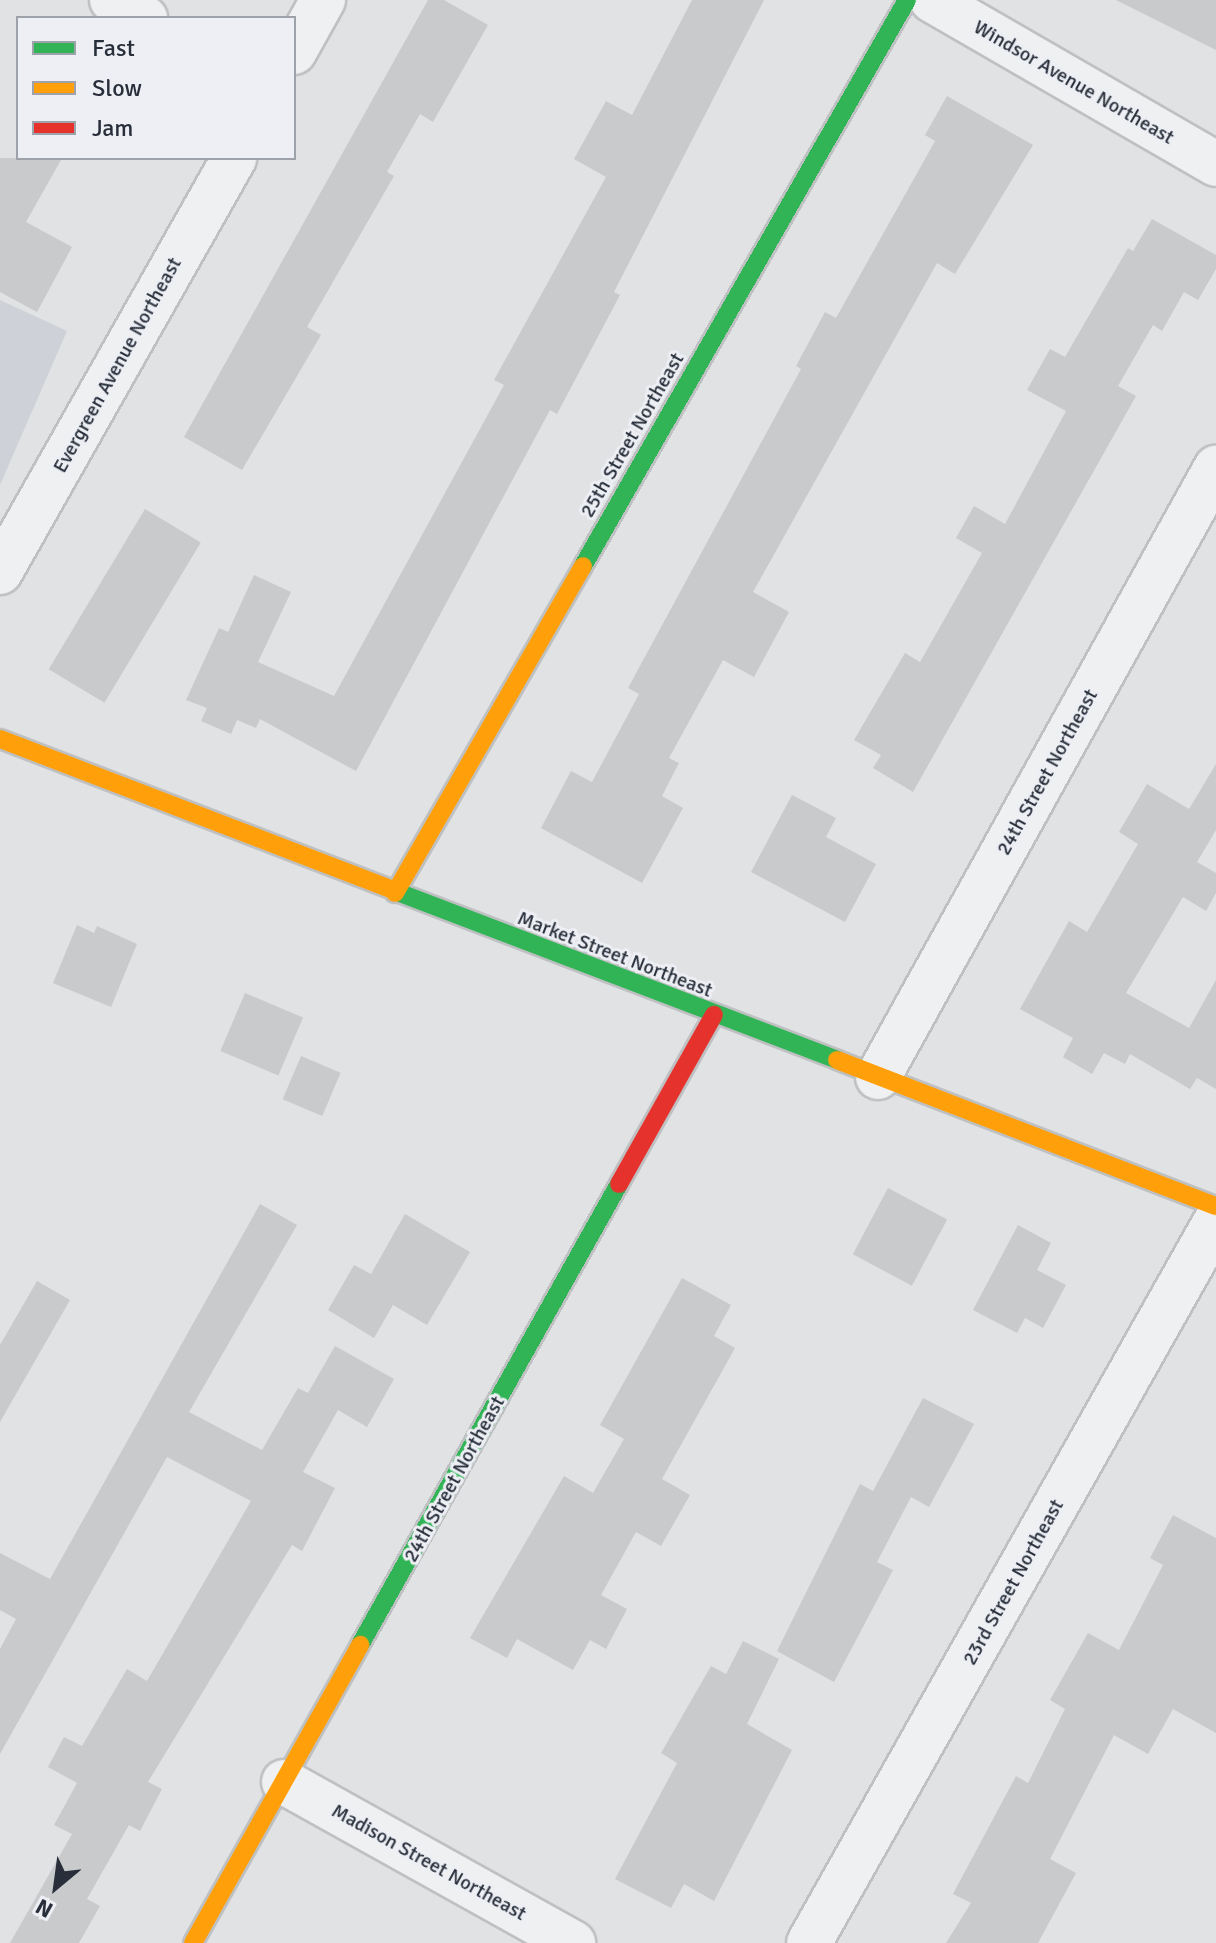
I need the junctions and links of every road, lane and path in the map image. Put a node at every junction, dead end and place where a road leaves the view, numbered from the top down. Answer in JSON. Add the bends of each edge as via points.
{"nodes":[{"id":1,"x":112,"y":0,"type":"edge"},
{"id":2,"x":323,"y":0,"type":"edge"},
{"id":3,"x":907,"y":0,"type":"edge"},
{"id":4,"x":932,"y":0,"type":"edge"},
{"id":5,"x":141,"y":16,"type":"edge"},
{"id":6,"x":296,"y":48,"type":"edge"},
{"id":7,"x":233,"y":160,"type":"edge"},
{"id":8,"x":1216,"y":164,"type":"edge"},
{"id":9,"x":1216,"y":468,"type":"edge"},
{"id":10,"x":0,"y":572,"type":"edge"},
{"id":11,"x":0,"y":739,"type":"edge"},
{"id":12,"x":395,"y":893,"type":"junction"},
{"id":13,"x":714,"y":1015,"type":"junction"},
{"id":14,"x":878,"y":1077,"type":"junction"},
{"id":15,"x":1216,"y":1206,"type":"edge"},
{"id":16,"x":1216,"y":1221,"type":"edge"},
{"id":17,"x":284,"y":1782,"type":"junction"},
{"id":18,"x":193,"y":1943,"type":"edge"},
{"id":19,"x":573,"y":1943,"type":"edge"},
{"id":20,"x":809,"y":1943,"type":"edge"}],
"edges":[{"from":1,"to":5,"type":"street"},
{"from":2,"to":6,"type":"street"},
{"from":3,"to":12,"type":"street","name":"25th Street Northeast"},
{"from":4,"to":8,"type":"street","name":"Windsor Avenue Northeast"},
{"from":7,"to":10,"type":"street","name":"Evergreen Avenue Northeast"},
{"from":9,"to":14,"type":"street","name":"24th Street Northeast"},
{"from":11,"to":12,"type":"street","name":"Market Street Northeast"},
{"from":12,"to":13,"type":"street","name":"Market Street Northeast"},
{"from":13,"to":14,"type":"street","name":"Market Street Northeast"},
{"from":13,"to":17,"type":"street","name":"24th Street Northeast"},
{"from":14,"to":15,"type":"street","name":"Market Street Northeast"},
{"from":16,"to":20,"type":"street","name":"23rd Street Northeast"},
{"from":17,"to":18,"type":"street","name":"24th Street Northeast"},
{"from":17,"to":19,"type":"street","name":"Madison Street Northeast"}]}
